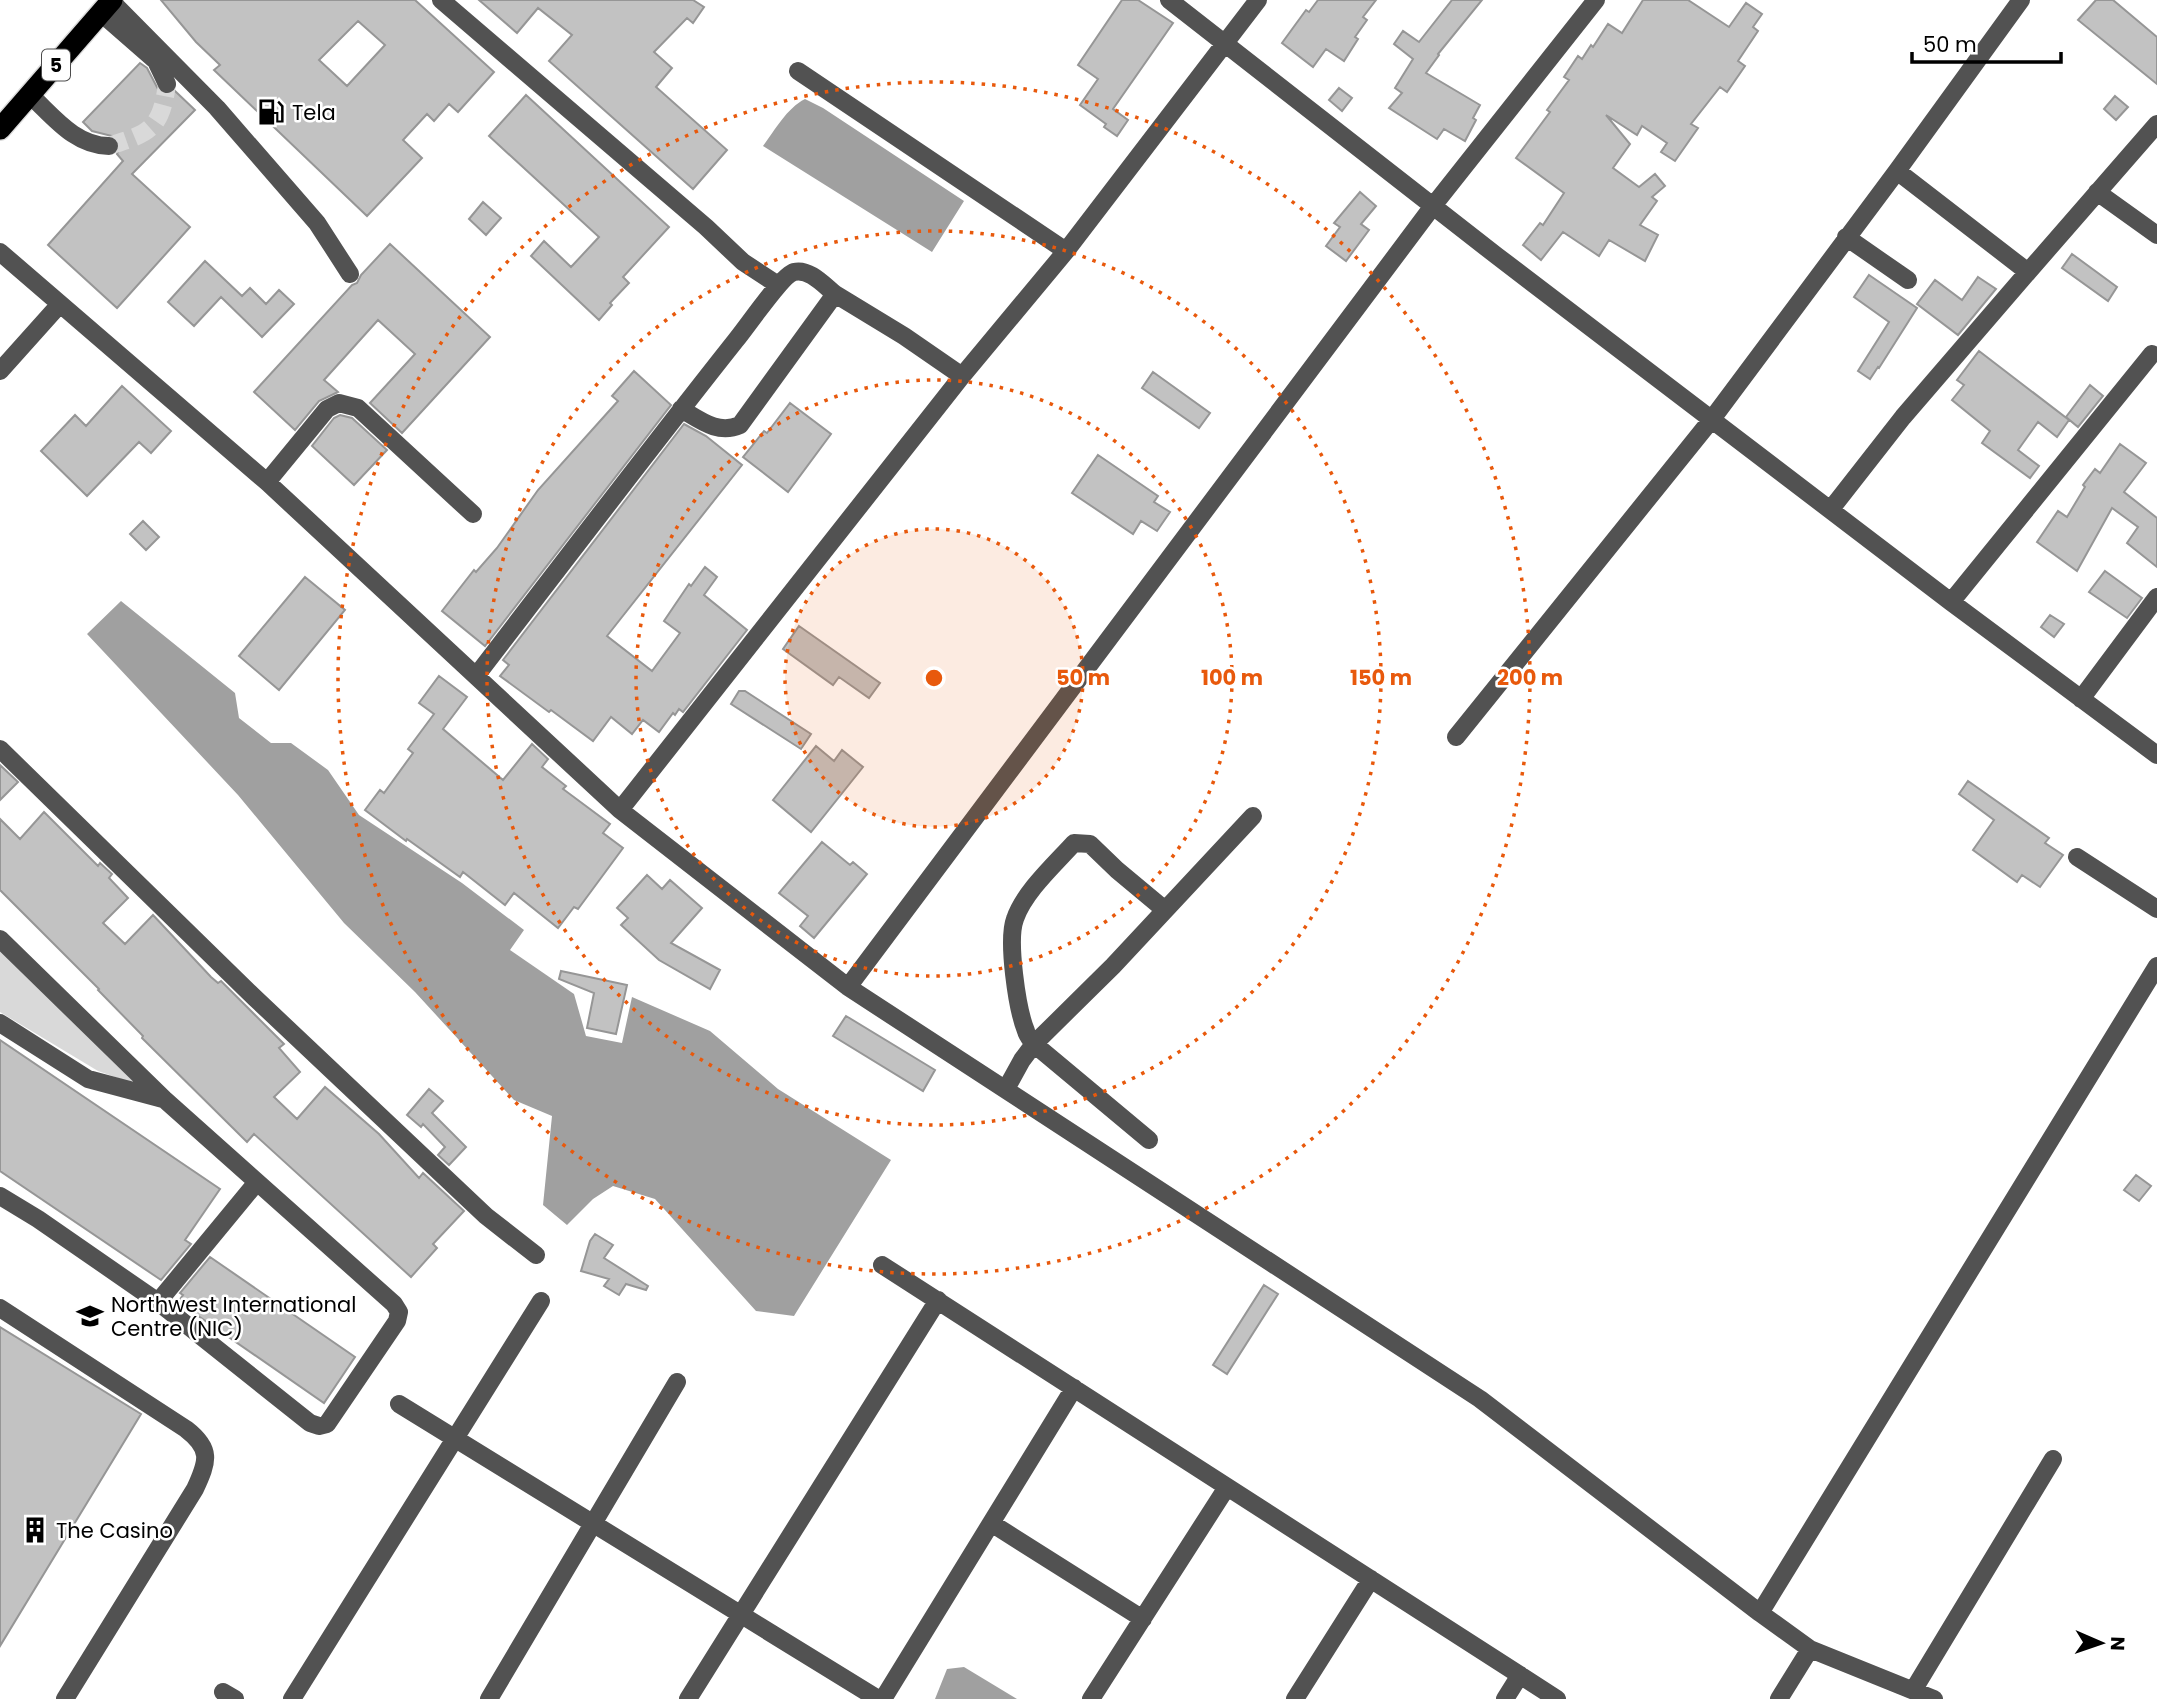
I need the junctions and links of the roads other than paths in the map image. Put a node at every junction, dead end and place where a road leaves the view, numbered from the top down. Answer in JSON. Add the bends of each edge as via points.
{"nodes":[{"id":1,"x":441,"y":0,"type":"edge"},
{"id":2,"x":1169,"y":0,"type":"edge"},
{"id":3,"x":1258,"y":0,"type":"edge"},
{"id":4,"x":1596,"y":0,"type":"edge"},
{"id":5,"x":2021,"y":0,"type":"edge"},
{"id":6,"x":108,"y":4,"type":"edge"},
{"id":7,"x":1223,"y":44,"type":"junction"},
{"id":8,"x":798,"y":71,"type":"dead end"},
{"id":9,"x":167,"y":83,"type":"dead end"},
{"id":10,"x":30,"y":95,"type":"junction"},
{"id":11,"x":2157,"y":124,"type":"edge"},
{"id":12,"x":0,"y":129,"type":"edge"},
{"id":13,"x":108,"y":146,"type":"tunnel mouth"},
{"id":14,"x":1897,"y":171,"type":"junction"},
{"id":15,"x":2097,"y":192,"type":"junction"},
{"id":16,"x":1433,"y":206,"type":"junction"},
{"id":17,"x":2157,"y":236,"type":"edge"},
{"id":18,"x":1846,"y":237,"type":"junction"},
{"id":19,"x":1066,"y":251,"type":"junction"},
{"id":20,"x":0,"y":252,"type":"edge"},
{"id":21,"x":2028,"y":272,"type":"junction"},
{"id":22,"x":350,"y":274,"type":"dead end"},
{"id":23,"x":1908,"y":280,"type":"dead end"},
{"id":24,"x":778,"y":285,"type":"junction"},
{"id":25,"x":835,"y":293,"type":"junction"},
{"id":26,"x":60,"y":304,"type":"junction"},
{"id":27,"x":2152,"y":354,"type":"dead end"},
{"id":28,"x":0,"y":371,"type":"edge"},
{"id":29,"x":962,"y":376,"type":"junction"},
{"id":30,"x":681,"y":410,"type":"junction"},
{"id":31,"x":1712,"y":419,"type":"junction"},
{"id":32,"x":267,"y":482,"type":"junction"},
{"id":33,"x":1831,"y":509,"type":"junction"},
{"id":34,"x":473,"y":514,"type":"dead end"},
{"id":35,"x":2157,"y":597,"type":"edge"},
{"id":36,"x":1951,"y":603,"type":"junction"},
{"id":37,"x":476,"y":676,"type":"junction"},
{"id":38,"x":2081,"y":699,"type":"junction"},
{"id":39,"x":1456,"y":737,"type":"dead end"},
{"id":40,"x":0,"y":749,"type":"edge"},
{"id":41,"x":2157,"y":755,"type":"edge"},
{"id":42,"x":620,"y":810,"type":"junction"},
{"id":43,"x":1253,"y":816,"type":"dead end"},
{"id":44,"x":2077,"y":857,"type":"dead end"},
{"id":45,"x":2157,"y":909,"type":"edge"},
{"id":46,"x":1165,"y":910,"type":"junction"},
{"id":47,"x":0,"y":939,"type":"edge"},
{"id":48,"x":2157,"y":965,"type":"edge"},
{"id":49,"x":848,"y":987,"type":"junction"},
{"id":50,"x":0,"y":1023,"type":"edge"},
{"id":51,"x":1034,"y":1044,"type":"junction"},
{"id":52,"x":1006,"y":1089,"type":"junction"},
{"id":53,"x":164,"y":1099,"type":"junction"},
{"id":54,"x":1149,"y":1140,"type":"dead end"},
{"id":55,"x":257,"y":1182,"type":"junction"},
{"id":56,"x":0,"y":1196,"type":"edge"},
{"id":57,"x":536,"y":1255,"type":"dead end"},
{"id":58,"x":882,"y":1265,"type":"dead end"},
{"id":59,"x":938,"y":1300,"type":"junction"},
{"id":60,"x":541,"y":1301,"type":"dead end"},
{"id":61,"x":158,"y":1302,"type":"junction"},
{"id":62,"x":0,"y":1308,"type":"edge"},
{"id":63,"x":677,"y":1382,"type":"dead end"},
{"id":64,"x":1074,"y":1388,"type":"junction"},
{"id":65,"x":399,"y":1404,"type":"dead end"},
{"id":66,"x":455,"y":1439,"type":"junction"},
{"id":67,"x":2053,"y":1459,"type":"dead end"},
{"id":68,"x":1227,"y":1486,"type":"junction"},
{"id":69,"x":991,"y":1523,"type":"junction"},
{"id":70,"x":592,"y":1524,"type":"junction"},
{"id":71,"x":1371,"y":1579,"type":"junction"},
{"id":72,"x":1760,"y":1614,"type":"junction"},
{"id":73,"x":741,"y":1615,"type":"junction"},
{"id":74,"x":1143,"y":1619,"type":"junction"},
{"id":75,"x":1810,"y":1649,"type":"junction"},
{"id":76,"x":1520,"y":1675,"type":"junction"},
{"id":77,"x":1914,"y":1689,"type":"junction"},
{"id":78,"x":65,"y":1699,"type":"edge"},
{"id":79,"x":292,"y":1699,"type":"edge"},
{"id":80,"x":489,"y":1699,"type":"edge"},
{"id":81,"x":688,"y":1699,"type":"edge"},
{"id":82,"x":878,"y":1699,"type":"edge"},
{"id":83,"x":883,"y":1699,"type":"edge"},
{"id":84,"x":1091,"y":1699,"type":"edge"},
{"id":85,"x":1295,"y":1699,"type":"edge"},
{"id":86,"x":1504,"y":1699,"type":"edge"},
{"id":87,"x":1558,"y":1699,"type":"edge"},
{"id":88,"x":1779,"y":1699,"type":"edge"},
{"id":89,"x":1934,"y":1699,"type":"edge"}],
"edges":[{"from":1,"to":24,"type":"street","via":[[743,262]]},
{"from":2,"to":7,"type":"street"},
{"from":3,"to":7,"type":"street"},
{"from":4,"to":16,"type":"street"},
{"from":5,"to":14,"type":"street"},
{"from":6,"to":9,"type":"street","via":[[156,61]]},
{"from":6,"to":10,"type":"highway","number":"5"},
{"from":6,"to":22,"type":"street","via":[[217,108],[317,223]]},
{"from":7,"to":16,"type":"street"},
{"from":7,"to":19,"type":"street"},
{"from":8,"to":19,"type":"street"},
{"from":10,"to":12,"type":"highway","number":"5"},
{"from":10,"to":13,"type":"street","via":[[79,140]]},
{"from":11,"to":15,"type":"street"},
{"from":14,"to":18,"type":"street"},
{"from":14,"to":21,"type":"street"},
{"from":15,"to":17,"type":"street"},
{"from":15,"to":21,"type":"street"},
{"from":16,"to":31,"type":"street"},
{"from":16,"to":49,"type":"street"},
{"from":18,"to":23,"type":"street"},
{"from":18,"to":31,"type":"street"},
{"from":19,"to":29,"type":"street"},
{"from":20,"to":26,"type":"street"},
{"from":21,"to":33,"type":"street"},
{"from":24,"to":25,"type":"street","via":[[791,272],[801,271]]},
{"from":24,"to":30,"type":"street"},
{"from":25,"to":29,"type":"street"},
{"from":25,"to":30,"type":"street","via":[[740,425],[720,429]]},
{"from":26,"to":28,"type":"street"},
{"from":26,"to":32,"type":"street"},
{"from":27,"to":36,"type":"street"},
{"from":29,"to":42,"type":"street"},
{"from":30,"to":37,"type":"street"},
{"from":31,"to":33,"type":"street"},
{"from":31,"to":39,"type":"street"},
{"from":32,"to":34,"type":"street","via":[[327,409],[339,403],[358,408]]},
{"from":32,"to":37,"type":"street"},
{"from":33,"to":36,"type":"street"},
{"from":35,"to":38,"type":"street"},
{"from":36,"to":38,"type":"street"},
{"from":37,"to":42,"type":"street"},
{"from":38,"to":41,"type":"street"},
{"from":40,"to":57,"type":"street","via":[[486,1216]]},
{"from":42,"to":49,"type":"street"},
{"from":43,"to":46,"type":"street"},
{"from":44,"to":45,"type":"street"},
{"from":46,"to":51,"type":"street"},
{"from":46,"to":51,"type":"street","via":[[1090,844],[1074,843],[1033,889],[1014,920],[1018,1000]]},
{"from":47,"to":53,"type":"street"},
{"from":48,"to":72,"type":"street"},
{"from":49,"to":52,"type":"street"},
{"from":50,"to":53,"type":"street","via":[[88,1079]]},
{"from":51,"to":52,"type":"street"},
{"from":51,"to":54,"type":"street"},
{"from":52,"to":72,"type":"street","via":[[1480,1399]]},
{"from":53,"to":55,"type":"street"},
{"from":55,"to":61,"type":"street"},
{"from":55,"to":61,"type":"street","via":[[399,1312],[327,1423],[310,1423]]},
{"from":56,"to":61,"type":"street"},
{"from":58,"to":59,"type":"street"},
{"from":59,"to":64,"type":"street"},
{"from":59,"to":73,"type":"street"},
{"from":60,"to":66,"type":"street"},
{"from":62,"to":78,"type":"street","via":[[186,1429],[206,1451],[195,1489]]},
{"from":63,"to":70,"type":"street"},
{"from":64,"to":68,"type":"street"},
{"from":64,"to":69,"type":"street"},
{"from":65,"to":66,"type":"street"},
{"from":66,"to":70,"type":"street"},
{"from":66,"to":79,"type":"street"},
{"from":67,"to":77,"type":"street"},
{"from":68,"to":71,"type":"street"},
{"from":68,"to":74,"type":"street"},
{"from":69,"to":74,"type":"street"},
{"from":69,"to":83,"type":"street"},
{"from":70,"to":73,"type":"street"},
{"from":70,"to":80,"type":"street"},
{"from":71,"to":76,"type":"street"},
{"from":71,"to":85,"type":"street"},
{"from":72,"to":75,"type":"street"},
{"from":73,"to":81,"type":"street"},
{"from":73,"to":82,"type":"street"},
{"from":74,"to":84,"type":"street"},
{"from":75,"to":77,"type":"street"},
{"from":75,"to":88,"type":"street"},
{"from":76,"to":86,"type":"street"},
{"from":76,"to":87,"type":"street"},
{"from":77,"to":89,"type":"street"}]}
